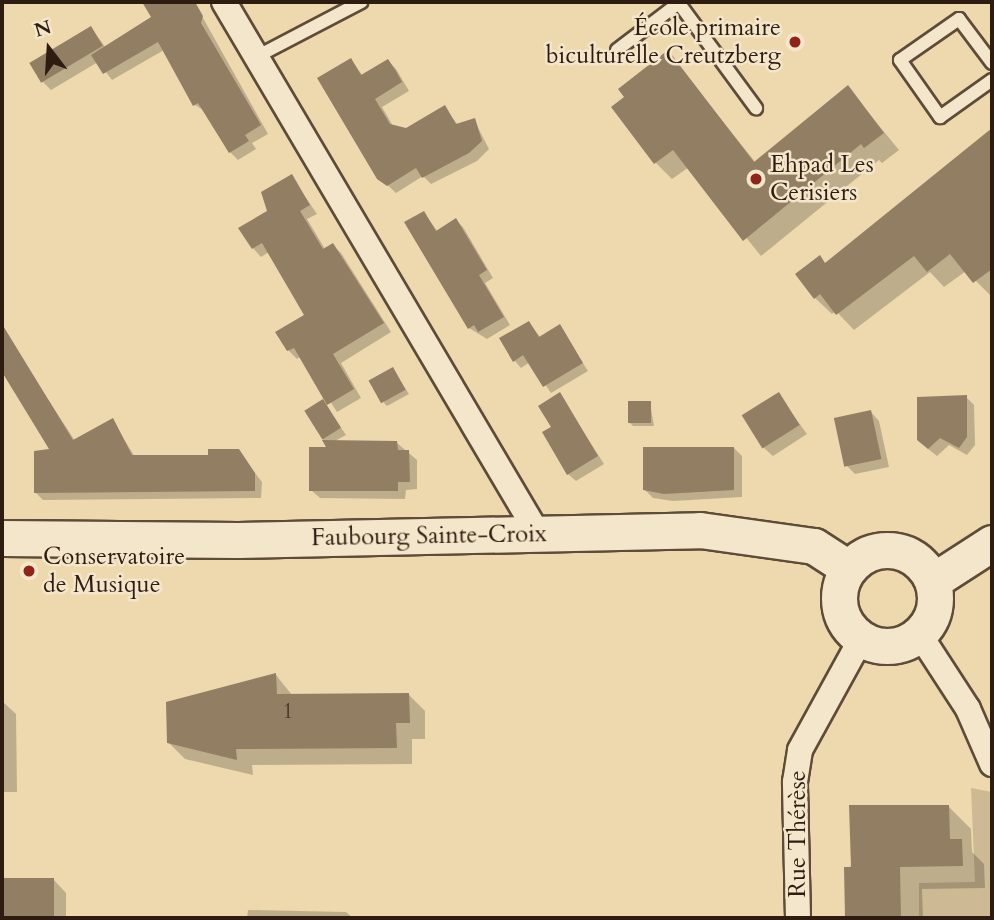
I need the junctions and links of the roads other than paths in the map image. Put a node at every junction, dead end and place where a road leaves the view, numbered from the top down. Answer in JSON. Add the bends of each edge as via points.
{"nodes":[{"id":1,"x":224,"y":2,"type":"edge"},
{"id":2,"x":360,"y":2,"type":"edge"},
{"id":3,"x":678,"y":2,"type":"edge"},
{"id":4,"x":617,"y":50,"type":"dead end"},
{"id":5,"x":256,"y":57,"type":"junction"},
{"id":6,"x":992,"y":63,"type":"edge"},
{"id":7,"x":992,"y":80,"type":"edge"},
{"id":8,"x":756,"y":108,"type":"dead end"},
{"id":9,"x":538,"y":534,"type":"junction"},
{"id":10,"x":2,"y":538,"type":"edge"},
{"id":11,"x":992,"y":543,"type":"edge"},
{"id":12,"x":848,"y":568,"type":"junction"},
{"id":13,"x":933,"y":581,"type":"junction"},
{"id":14,"x":920,"y":635,"type":"junction"},
{"id":15,"x":861,"y":639,"type":"junction"},
{"id":16,"x":992,"y":764,"type":"edge"},
{"id":17,"x":798,"y":918,"type":"edge"}],
"edges":[{"from":1,"to":5,"type":"street"},
{"from":2,"to":5,"type":"lane"},
{"from":3,"to":4,"type":"lane"},
{"from":3,"to":8,"type":"lane"},
{"from":5,"to":9,"type":"street"},
{"from":6,"to":7,"type":"lane","via":[[959,19],[900,60],[940,117]]},
{"from":9,"to":10,"type":"main road","name":"Faubourg Sainte-Croix","via":[[238,540]]},
{"from":9,"to":12,"type":"main road","name":"Faubourg Sainte-Croix","via":[[700,530],[768,536],[814,546]]},
{"from":11,"to":13,"type":"main road"},
{"from":12,"to":13,"type":"main road","via":[[869,553],[895,550],[918,560]]},
{"from":12,"to":15,"type":"main road","via":[[840,587],[839,607],[847,625]]},
{"from":13,"to":14,"type":"main road","via":[[933,615]]},
{"from":14,"to":15,"type":"main road","via":[[895,646]]},
{"from":14,"to":16,"type":"street","via":[[968,709]]},
{"from":15,"to":17,"type":"street","name":"Rue Thérèse","via":[[800,750],[795,782]]}]}
